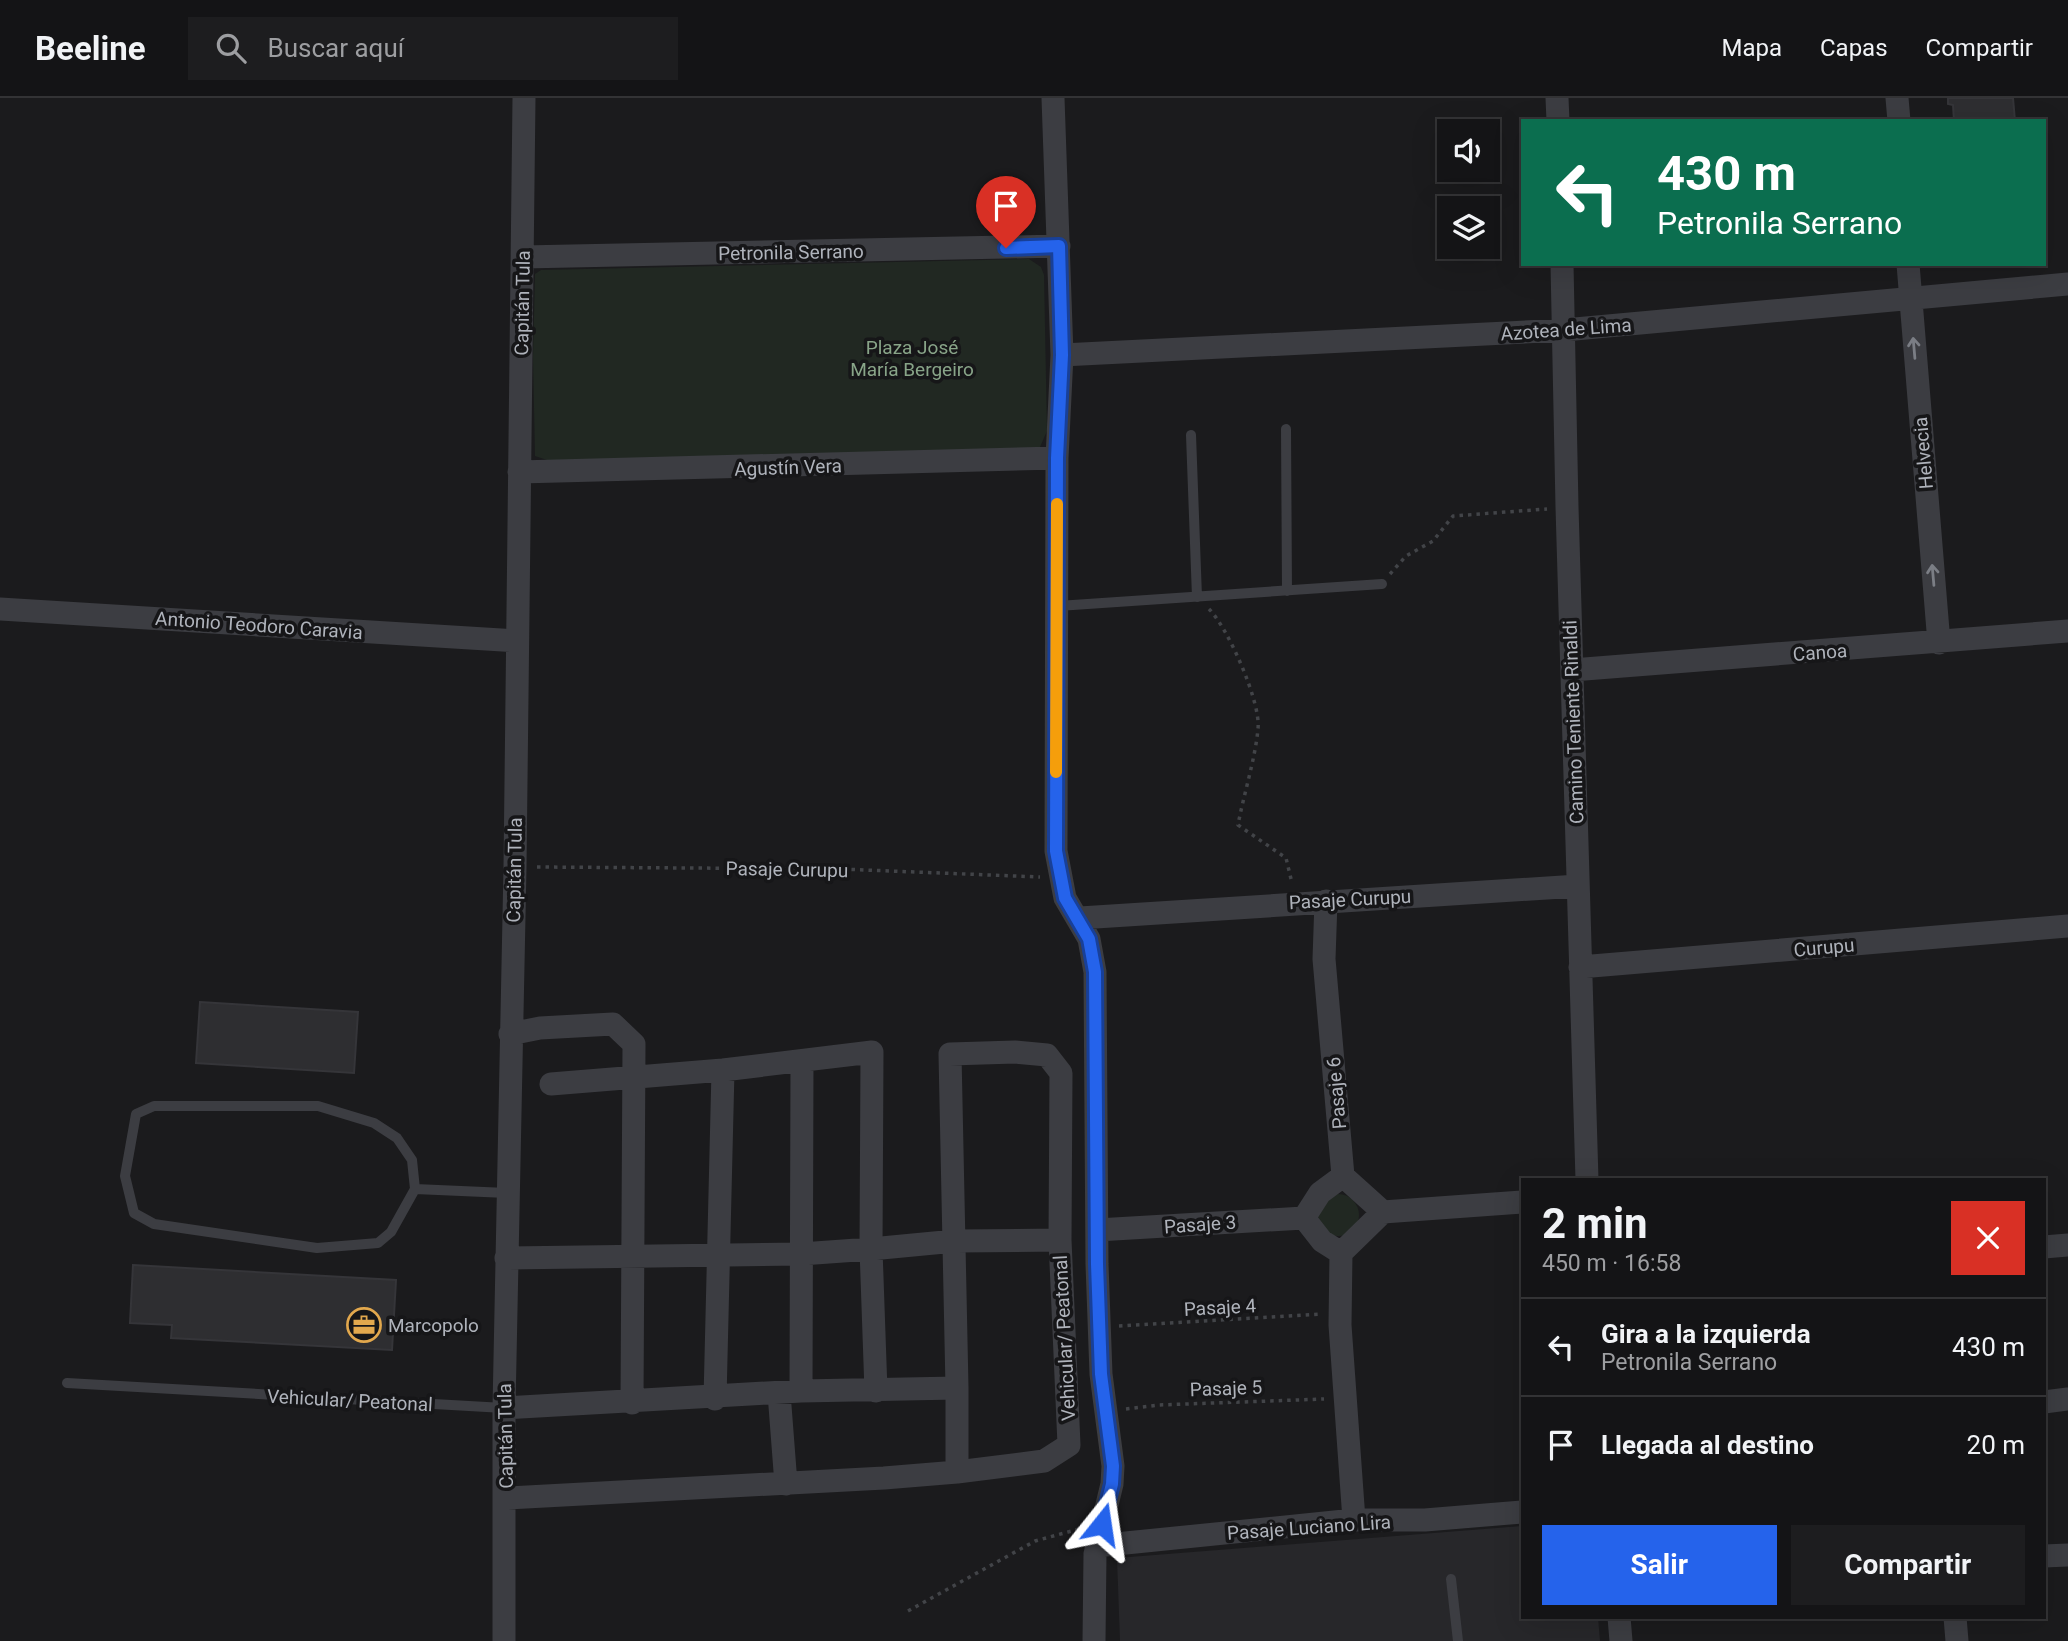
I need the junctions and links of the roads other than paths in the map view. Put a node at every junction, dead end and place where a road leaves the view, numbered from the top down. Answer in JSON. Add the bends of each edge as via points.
{"nodes":[{"id":1,"x":524,"y":98,"type":"edge"},
{"id":2,"x":1053,"y":98,"type":"edge"},
{"id":3,"x":1557,"y":98,"type":"edge"},
{"id":4,"x":1897,"y":98,"type":"edge"},
{"id":5,"x":1558,"y":119,"type":"edge"},
{"id":6,"x":1899,"y":119,"type":"edge"},
{"id":7,"x":1059,"y":246,"type":"junction"},
{"id":8,"x":523,"y":257,"type":"junction"},
{"id":9,"x":1562,"y":266,"type":"edge"},
{"id":10,"x":1908,"y":266,"type":"edge"},
{"id":11,"x":2068,"y":284,"type":"edge"},
{"id":12,"x":1910,"y":299,"type":"junction"},
{"id":13,"x":1564,"y":330,"type":"junction"},
{"id":14,"x":1062,"y":355,"type":"junction"},
{"id":15,"x":1286,"y":429,"type":"dead end"},
{"id":16,"x":1191,"y":435,"type":"dead end"},
{"id":17,"x":1057,"y":458,"type":"junction"},
{"id":18,"x":519,"y":472,"type":"junction"},
{"id":19,"x":1382,"y":584,"type":"road end"},
{"id":20,"x":1287,"y":591,"type":"junction"},
{"id":21,"x":1197,"y":597,"type":"junction"},
{"id":22,"x":1058,"y":606,"type":"junction"},
{"id":23,"x":0,"y":609,"type":"edge"},
{"id":24,"x":2068,"y":631,"type":"edge"},
{"id":25,"x":517,"y":641,"type":"junction"},
{"id":26,"x":1939,"y":643,"type":"junction"},
{"id":27,"x":1572,"y":670,"type":"junction"},
{"id":28,"x":1578,"y":886,"type":"junction"},
{"id":29,"x":1326,"y":901,"type":"junction"},
{"id":30,"x":1080,"y":918,"type":"junction"},
{"id":31,"x":2068,"y":926,"type":"edge"},
{"id":32,"x":1580,"y":967,"type":"junction"},
{"id":33,"x":510,"y":1034,"type":"junction"},
{"id":34,"x":802,"y":1062,"type":"junction"},
{"id":35,"x":723,"y":1070,"type":"junction"},
{"id":36,"x":634,"y":1075,"type":"junction"},
{"id":37,"x":551,"y":1084,"type":"dead end"},
{"id":38,"x":1343,"y":1176,"type":"junction"},
{"id":39,"x":1587,"y":1178,"type":"edge"},
{"id":40,"x":415,"y":1189,"type":"junction"},
{"id":41,"x":507,"y":1193,"type":"junction"},
{"id":42,"x":1521,"y":1202,"type":"edge"},
{"id":43,"x":1383,"y":1212,"type":"junction"},
{"id":44,"x":1304,"y":1218,"type":"junction"},
{"id":45,"x":1097,"y":1230,"type":"junction"},
{"id":46,"x":1060,"y":1240,"type":"junction"},
{"id":47,"x":955,"y":1241,"type":"junction"},
{"id":48,"x":2068,"y":1245,"type":"edge"},
{"id":49,"x":2046,"y":1247,"type":"edge"},
{"id":50,"x":871,"y":1249,"type":"junction"},
{"id":51,"x":1341,"y":1253,"type":"junction"},
{"id":52,"x":801,"y":1254,"type":"junction"},
{"id":53,"x":718,"y":1255,"type":"junction"},
{"id":54,"x":635,"y":1256,"type":"junction"},
{"id":55,"x":506,"y":1258,"type":"junction"},
{"id":56,"x":67,"y":1383,"type":"dead end"},
{"id":57,"x":957,"y":1388,"type":"junction"},
{"id":58,"x":876,"y":1391,"type":"junction"},
{"id":59,"x":790,"y":1392,"type":"junction"},
{"id":60,"x":715,"y":1399,"type":"junction"},
{"id":61,"x":2068,"y":1399,"type":"edge"},
{"id":62,"x":2046,"y":1402,"type":"edge"},
{"id":63,"x":632,"y":1403,"type":"junction"},
{"id":64,"x":504,"y":1409,"type":"junction"},
{"id":65,"x":957,"y":1472,"type":"junction"},
{"id":66,"x":786,"y":1484,"type":"junction"},
{"id":67,"x":506,"y":1498,"type":"junction"},
{"id":68,"x":1521,"y":1512,"type":"edge"},
{"id":69,"x":1354,"y":1520,"type":"junction"},
{"id":70,"x":1096,"y":1546,"type":"junction"},
{"id":71,"x":2068,"y":1555,"type":"edge"},
{"id":72,"x":2046,"y":1556,"type":"edge"},
{"id":73,"x":1451,"y":1579,"type":"dead end"},
{"id":74,"x":1619,"y":1619,"type":"edge"},
{"id":75,"x":1955,"y":1619,"type":"edge"},
{"id":76,"x":504,"y":1641,"type":"edge"},
{"id":77,"x":1094,"y":1641,"type":"edge"},
{"id":78,"x":1458,"y":1641,"type":"edge"},
{"id":79,"x":1621,"y":1641,"type":"edge"},
{"id":80,"x":1957,"y":1641,"type":"edge"}],
"edges":[{"from":1,"to":8,"type":"street","name":"Capitán Tula"},
{"from":2,"to":7,"type":"street"},
{"from":3,"to":5,"type":"street"},
{"from":4,"to":6,"type":"street"},
{"from":7,"to":8,"type":"street","name":"Petronila Serrano"},
{"from":7,"to":14,"type":"street"},
{"from":8,"to":18,"type":"street","name":"Capitán Tula"},
{"from":9,"to":13,"type":"street","name":"Camino Teniente Rinaldi"},
{"from":10,"to":12,"type":"street","name":"Helvecia"},
{"from":11,"to":12,"type":"street","name":"Azotea de Lima"},
{"from":12,"to":13,"type":"street","name":"Azotea de Lima"},
{"from":26,"to":12,"type":"street","name":"Helvecia","one_way":true},
{"from":13,"to":14,"type":"street","name":"Azotea de Lima"},
{"from":13,"to":27,"type":"street","name":"Camino Teniente Rinaldi"},
{"from":14,"to":17,"type":"street"},
{"from":15,"to":20,"type":"lane"},
{"from":16,"to":21,"type":"lane"},
{"from":17,"to":18,"type":"street","name":"Agustín Vera"},
{"from":17,"to":22,"type":"street"},
{"from":18,"to":25,"type":"street","name":"Capitán Tula"},
{"from":19,"to":20,"type":"lane"},
{"from":20,"to":21,"type":"lane"},
{"from":21,"to":22,"type":"lane"},
{"from":22,"to":30,"type":"street","via":[[1056,851],[1065,898]]},
{"from":23,"to":25,"type":"street","name":"Antonio Teodoro Caravia"},
{"from":24,"to":26,"type":"street","name":"Canoa"},
{"from":25,"to":33,"type":"street","name":"Capitán Tula"},
{"from":26,"to":27,"type":"street","name":"Canoa"},
{"from":27,"to":28,"type":"street","name":"Camino Teniente Rinaldi"},
{"from":28,"to":29,"type":"street","name":"Pasaje Curupu"},
{"from":28,"to":32,"type":"street","name":"Camino Teniente Rinaldi"},
{"from":29,"to":30,"type":"street","name":"Pasaje Curupu"},
{"from":29,"to":38,"type":"street","name":"Pasaje 6","via":[[1324,959]]},
{"from":30,"to":45,"type":"street","via":[[1095,972]]},
{"from":31,"to":32,"type":"street","name":"Curupu"},
{"from":32,"to":39,"type":"street","name":"Camino Teniente Rinaldi"},
{"from":33,"to":36,"type":"street","via":[[613,1024],[634,1044]]},
{"from":33,"to":41,"type":"street","name":"Capitán Tula"},
{"from":34,"to":35,"type":"street"},
{"from":34,"to":50,"type":"street","via":[[872,1052]]},
{"from":34,"to":52,"type":"street"},
{"from":35,"to":36,"type":"street"},
{"from":35,"to":53,"type":"street"},
{"from":36,"to":37,"type":"street"},
{"from":36,"to":54,"type":"street"},
{"from":38,"to":43,"type":"street"},
{"from":38,"to":44,"type":"street","via":[[1320,1193]]},
{"from":40,"to":40,"type":"lane","via":[[391,1232],[377,1243],[317,1248],[154,1224],[134,1213],[125,1176],[136,1114],[154,1106],[318,1106],[374,1123],[397,1138],[412,1160]]},
{"from":40,"to":41,"type":"lane"},
{"from":41,"to":55,"type":"street","name":"Capitán Tula"},
{"from":42,"to":43,"type":"street"},
{"from":43,"to":51,"type":"street"},
{"from":44,"to":45,"type":"street","name":"Pasaje 3"},
{"from":44,"to":51,"type":"street","via":[[1322,1241]]},
{"from":45,"to":70,"type":"street","via":[[1101,1374],[1112,1484]]},
{"from":46,"to":47,"type":"street","name":"Vehicular/ Peatonal"},
{"from":46,"to":47,"type":"street","name":"Vehicular/ Peatonal","via":[[1061,1073],[1047,1055],[1016,1052],[950,1054]]},
{"from":46,"to":65,"type":"street","name":"Vehicular/ Peatonal","via":[[1069,1446],[1044,1461]]},
{"from":47,"to":50,"type":"street","name":"Vehicular/ Peatonal"},
{"from":47,"to":57,"type":"street","name":"Vehicular/ Peatonal"},
{"from":48,"to":49,"type":"street"},
{"from":50,"to":52,"type":"street","name":"Vehicular/ Peatonal"},
{"from":50,"to":58,"type":"street"},
{"from":51,"to":69,"type":"street"},
{"from":52,"to":53,"type":"street","name":"Vehicular/ Peatonal"},
{"from":52,"to":59,"type":"street"},
{"from":53,"to":54,"type":"street","name":"Vehicular/ Peatonal"},
{"from":53,"to":60,"type":"street"},
{"from":54,"to":55,"type":"street","name":"Vehicular/ Peatonal"},
{"from":54,"to":63,"type":"street"},
{"from":55,"to":64,"type":"street","name":"Capitán Tula"},
{"from":56,"to":64,"type":"lane","name":"Vehicular/ Peatonal"},
{"from":57,"to":58,"type":"street","name":"Vehicular/ Peatonal"},
{"from":57,"to":65,"type":"street","name":"Vehicular/ Peatonal"},
{"from":58,"to":59,"type":"street","name":"Vehicular/ Peatonal"},
{"from":59,"to":60,"type":"street","name":"Vehicular/ Peatonal"},
{"from":59,"to":66,"type":"street"},
{"from":60,"to":63,"type":"street","name":"Vehicular/ Peatonal"},
{"from":61,"to":62,"type":"street"},
{"from":63,"to":64,"type":"street","name":"Vehicular/ Peatonal"},
{"from":64,"to":67,"type":"street","name":"Capitán Tula"},
{"from":65,"to":66,"type":"street","name":"Vehicular/ Peatonal"},
{"from":66,"to":67,"type":"street","name":"Vehicular/ Peatonal"},
{"from":67,"to":76,"type":"street","name":"Capitán Tula"},
{"from":68,"to":69,"type":"street","name":"Pasaje Luciano Lira"},
{"from":69,"to":70,"type":"street","name":"Pasaje Luciano Lira"},
{"from":70,"to":77,"type":"street"},
{"from":71,"to":72,"type":"street"},
{"from":73,"to":78,"type":"lane"},
{"from":74,"to":79,"type":"street"},
{"from":75,"to":80,"type":"street"}]}
